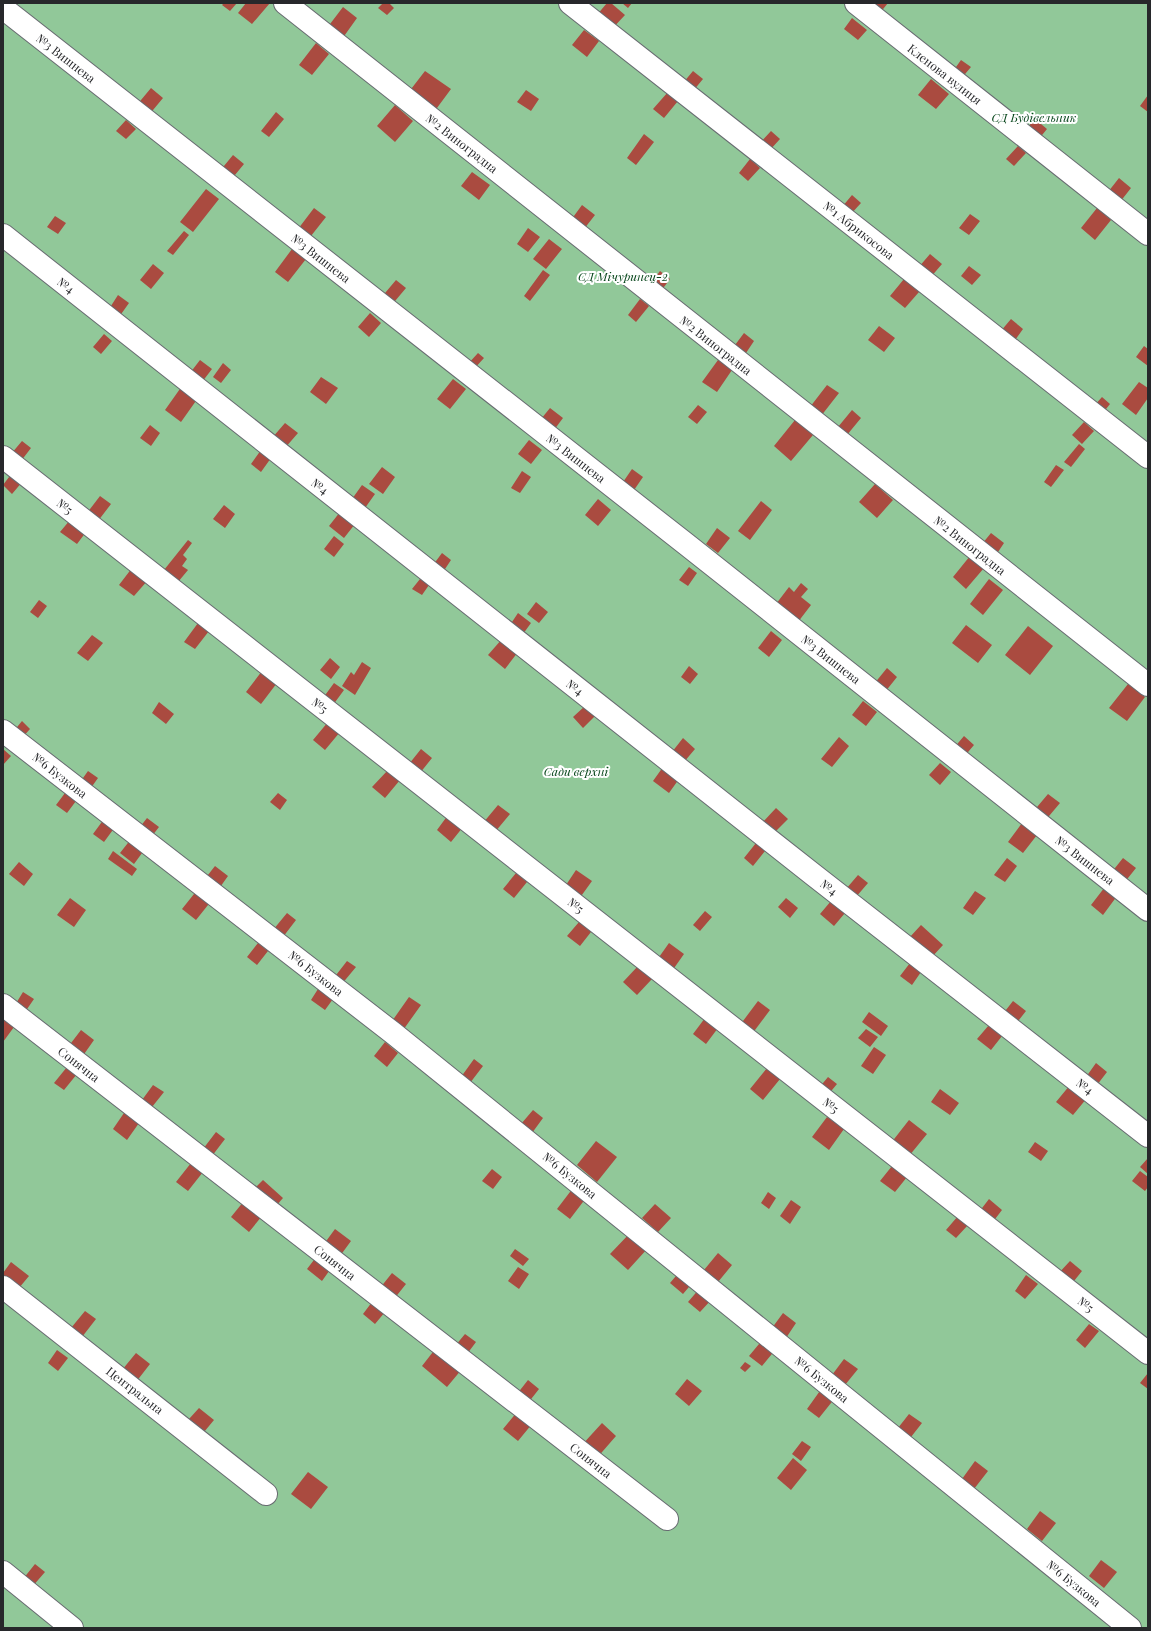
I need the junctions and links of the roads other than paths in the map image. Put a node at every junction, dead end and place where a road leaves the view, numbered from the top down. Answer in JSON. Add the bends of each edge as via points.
{"nodes":[{"id":1,"x":285,"y":3,"type":"edge"},
{"id":2,"x":570,"y":3,"type":"edge"},
{"id":3,"x":856,"y":3,"type":"edge"},
{"id":4,"x":3,"y":8,"type":"edge"},
{"id":5,"x":1148,"y":234,"type":"edge"},
{"id":6,"x":3,"y":235,"type":"edge"},
{"id":7,"x":3,"y":457,"type":"edge"},
{"id":8,"x":1148,"y":457,"type":"edge"},
{"id":9,"x":1148,"y":685,"type":"edge"},
{"id":10,"x":3,"y":731,"type":"edge"},
{"id":11,"x":1148,"y":910,"type":"edge"},
{"id":12,"x":3,"y":1005,"type":"edge"},
{"id":13,"x":1148,"y":1136,"type":"edge"},
{"id":14,"x":3,"y":1286,"type":"edge"},
{"id":15,"x":1148,"y":1353,"type":"edge"},
{"id":16,"x":266,"y":1494,"type":"dead end"},
{"id":17,"x":667,"y":1519,"type":"dead end"},
{"id":18,"x":3,"y":1572,"type":"edge"},
{"id":19,"x":72,"y":1628,"type":"edge"},
{"id":20,"x":1130,"y":1628,"type":"edge"}],
"edges":[{"from":1,"to":9,"type":"lane","name":"№2 Виноградна"},
{"from":2,"to":8,"type":"lane","name":"№1 Абрикосова"},
{"from":3,"to":5,"type":"lane","name":"Кленова вулиця"},
{"from":4,"to":11,"type":"lane","name":"№3 Вишнева"},
{"from":6,"to":13,"type":"lane","name":"№4"},
{"from":7,"to":15,"type":"lane","name":"№5"},
{"from":10,"to":20,"type":"lane","name":"№6 Бузкова","via":[[393,1033]]},
{"from":12,"to":17,"type":"lane","name":"Сонячна"},
{"from":14,"to":16,"type":"lane","name":"Центральна"},
{"from":18,"to":19,"type":"lane"}]}
